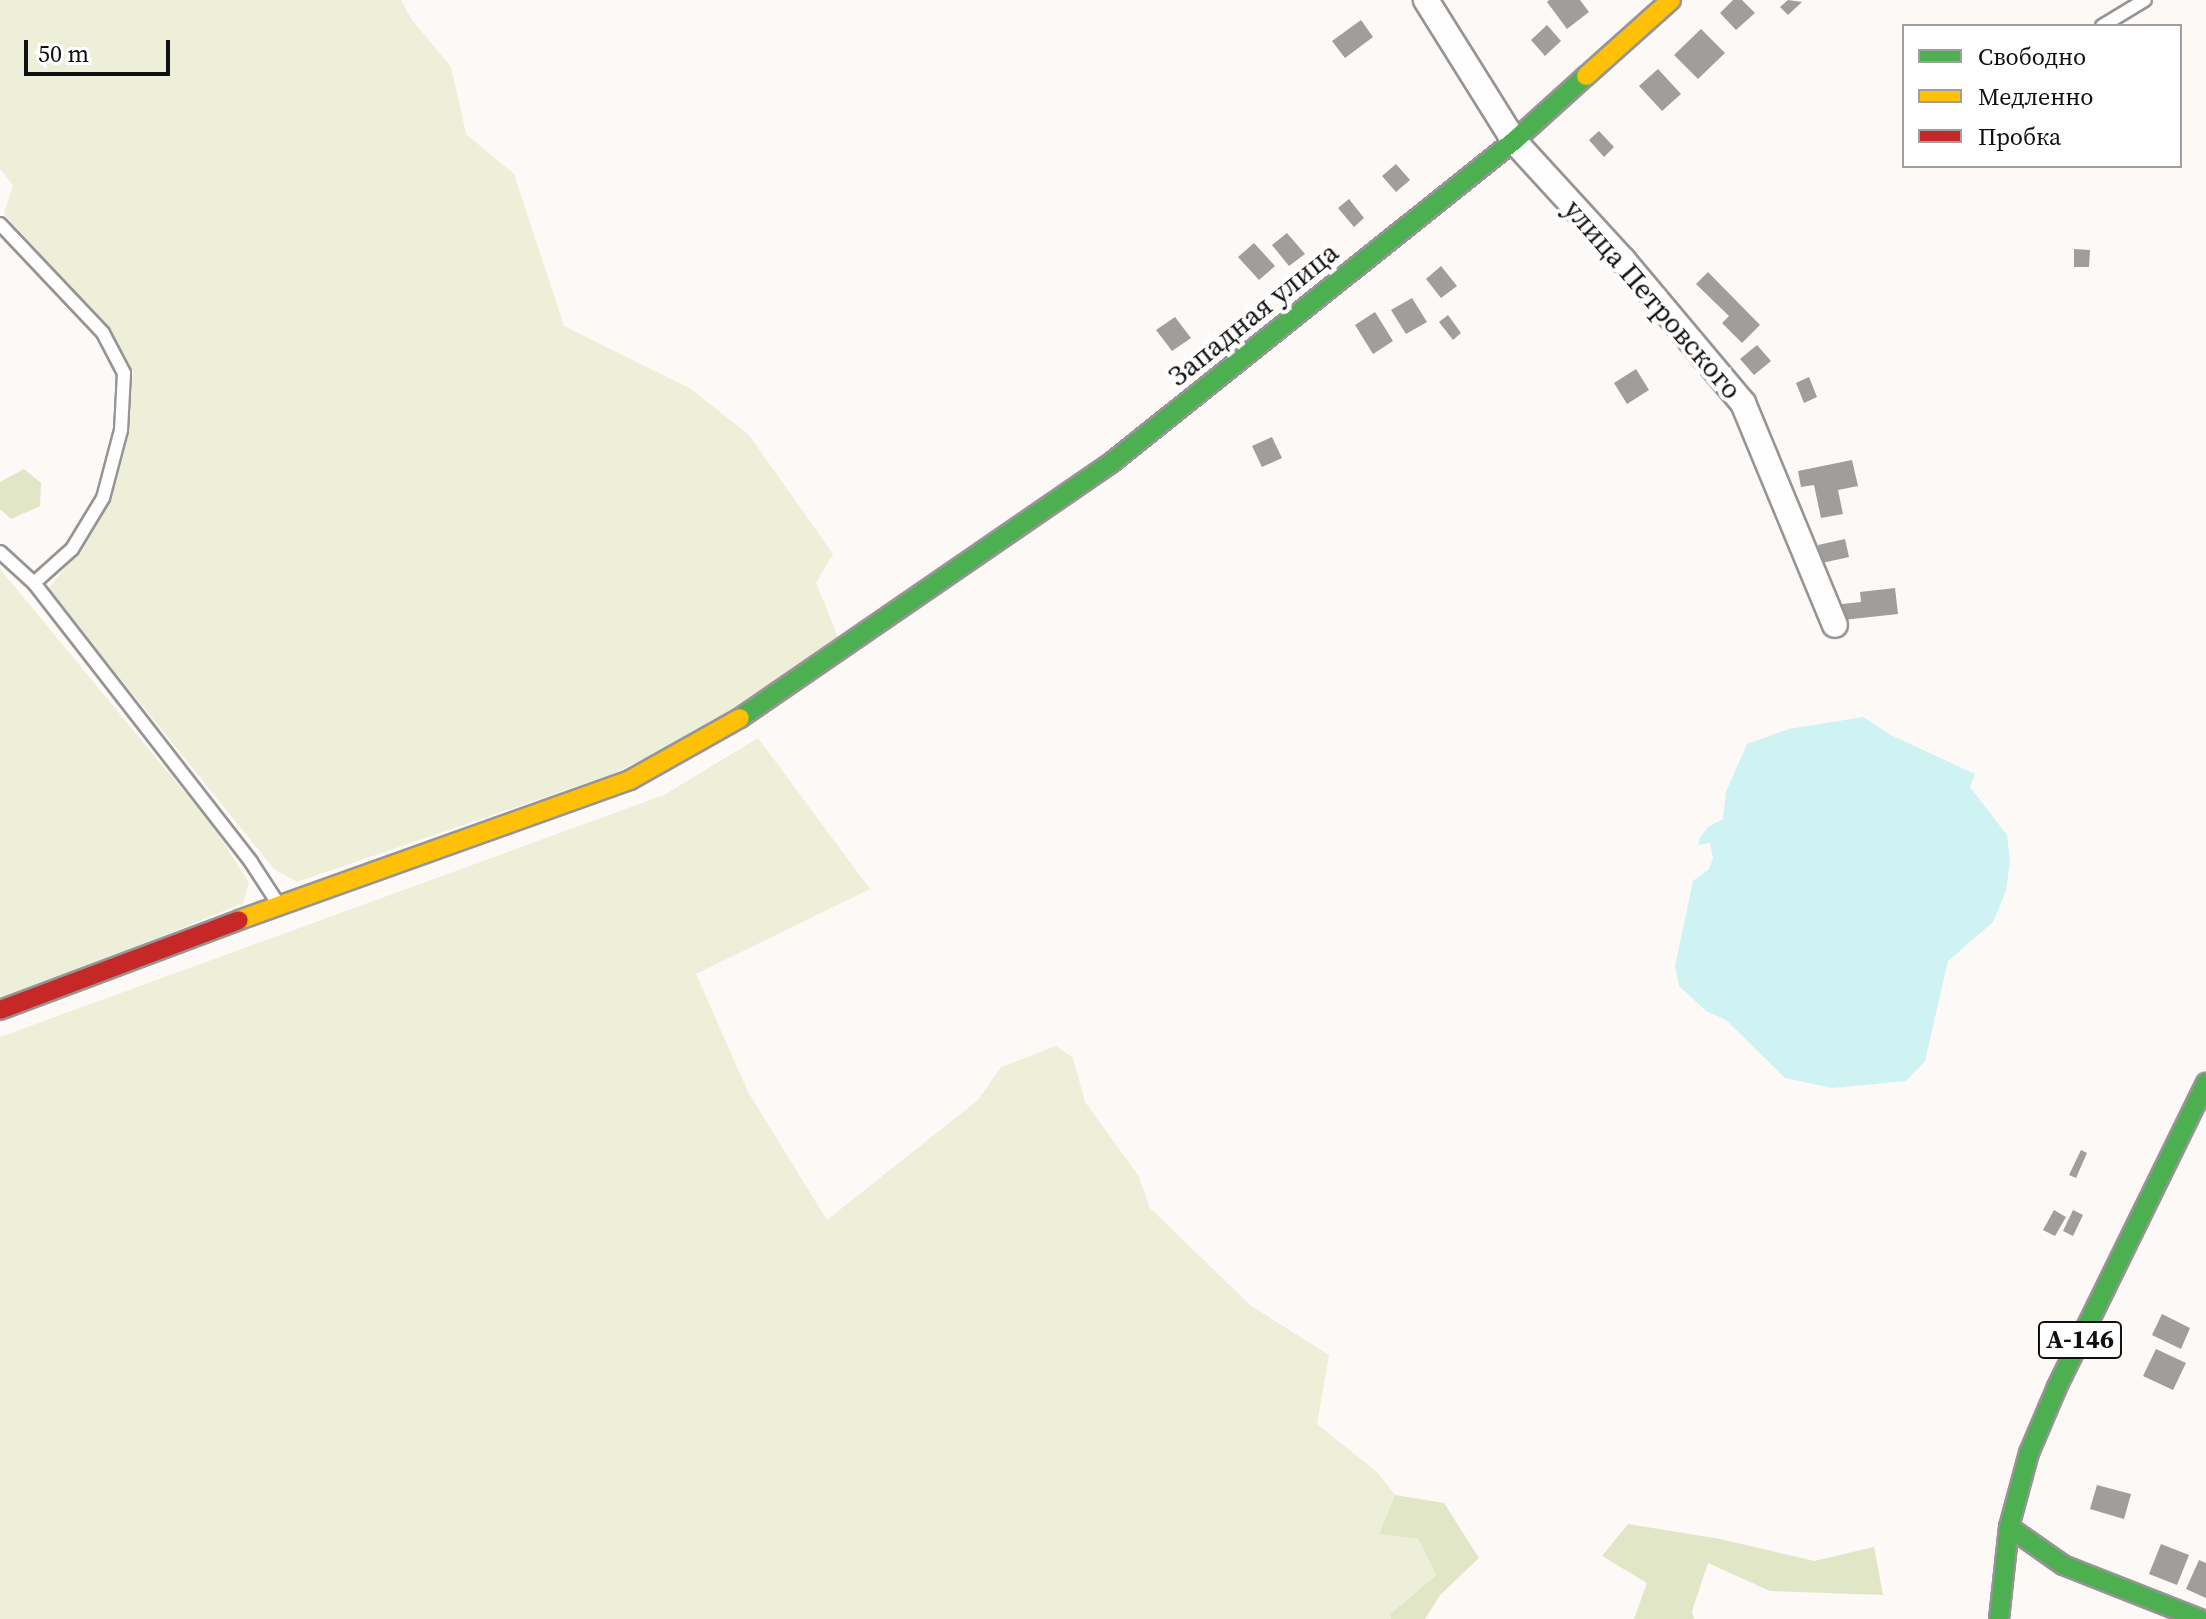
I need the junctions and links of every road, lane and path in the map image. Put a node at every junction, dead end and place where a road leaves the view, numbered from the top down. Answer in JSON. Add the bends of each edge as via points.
{"nodes":[{"id":1,"x":1426,"y":0,"type":"edge"},
{"id":2,"x":1671,"y":0,"type":"edge"},
{"id":3,"x":2145,"y":0,"type":"edge"},
{"id":4,"x":2105,"y":24,"type":"edge"},
{"id":5,"x":1514,"y":141,"type":"junction"},
{"id":6,"x":0,"y":224,"type":"edge"},
{"id":7,"x":0,"y":552,"type":"edge"},
{"id":8,"x":34,"y":583,"type":"junction"},
{"id":9,"x":1835,"y":625,"type":"dead end"},
{"id":10,"x":279,"y":905,"type":"junction"},
{"id":11,"x":0,"y":1010,"type":"edge"},
{"id":12,"x":2206,"y":1083,"type":"edge"},
{"id":13,"x":2199,"y":1116,"type":"edge"},
{"id":14,"x":2009,"y":1527,"type":"junction"},
{"id":15,"x":1999,"y":1615,"type":"edge"},
{"id":16,"x":2200,"y":1619,"type":"edge"}],
"edges":[{"from":1,"to":5,"type":"street","name":"улица Петровского"},
{"from":2,"to":5,"type":"main road","name":"Западная улица"},
{"from":3,"to":4,"type":"lane"},
{"from":5,"to":9,"type":"street","name":"улица Петровского","via":[[1743,403]]},
{"from":5,"to":10,"type":"main road","name":"Западная улица","via":[[1111,463],[725,728],[630,780]]},
{"from":6,"to":8,"type":"lane","via":[[103,333],[124,373],[121,430],[103,498],[72,549]]},
{"from":7,"to":8,"type":"lane"},
{"from":8,"to":10,"type":"lane"},
{"from":10,"to":11,"type":"main road","name":"Западная улица"},
{"from":12,"to":13,"type":"main road","number":"А-146"},
{"from":13,"to":14,"type":"main road","number":"А-146","via":[[2057,1387],[2029,1453]]},
{"from":14,"to":15,"type":"main road","number":"А-146"},
{"from":14,"to":16,"type":"main road","via":[[2063,1565]]}]}
